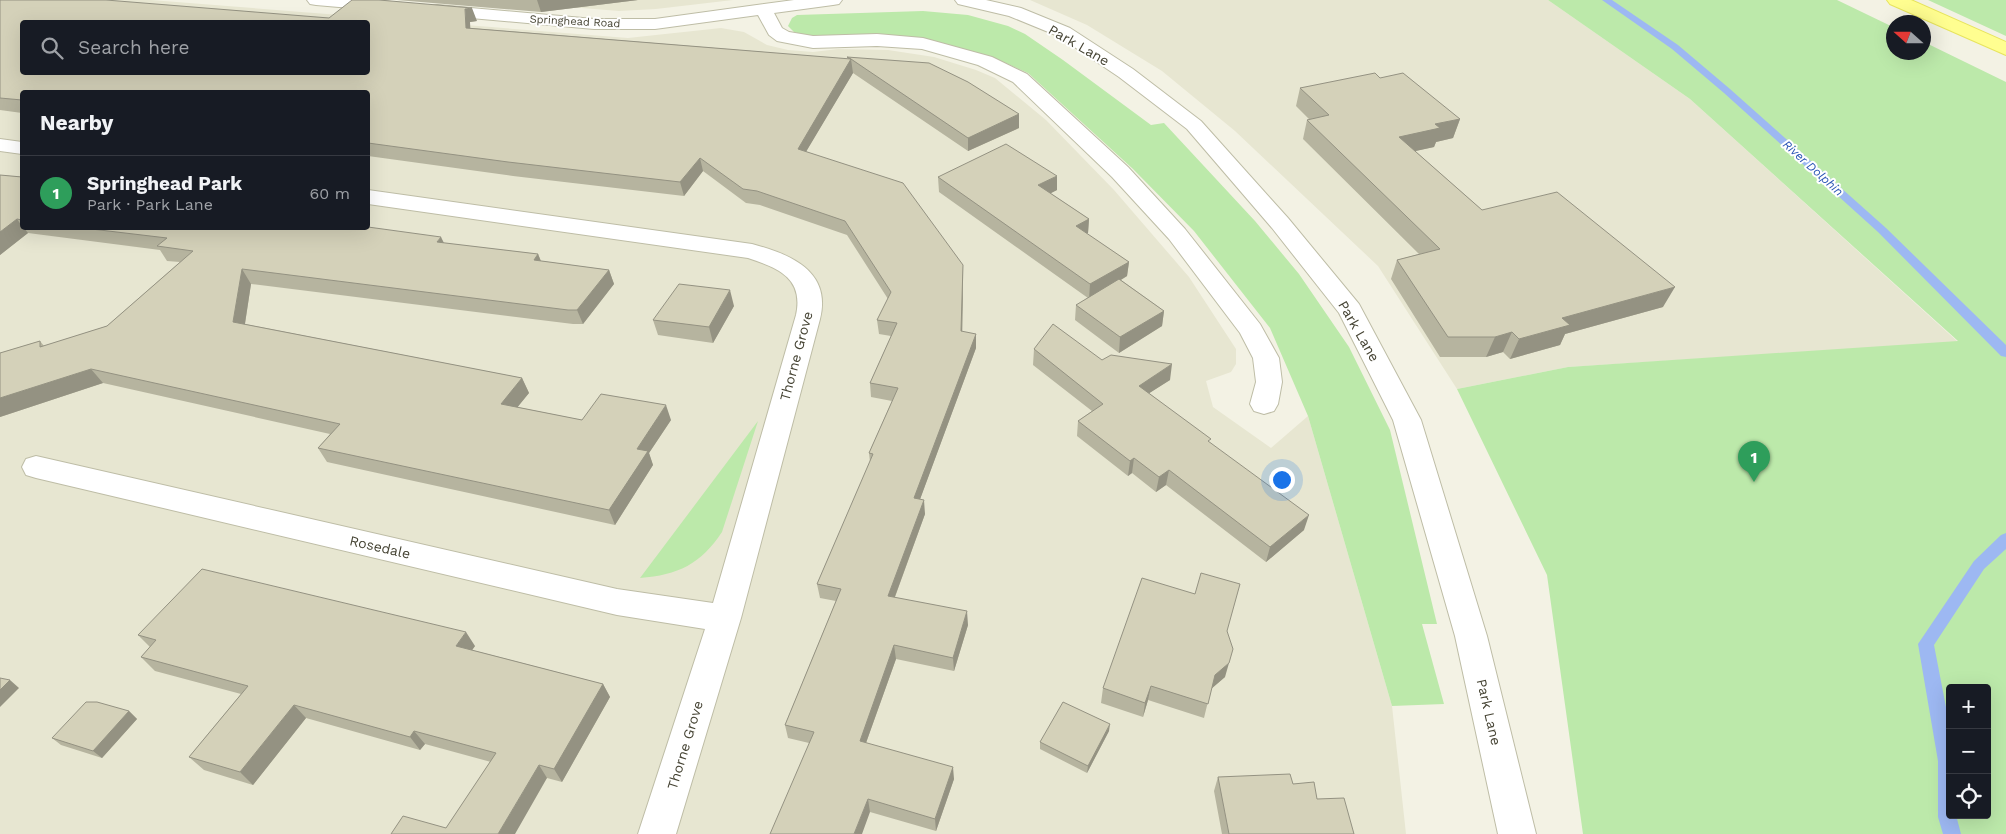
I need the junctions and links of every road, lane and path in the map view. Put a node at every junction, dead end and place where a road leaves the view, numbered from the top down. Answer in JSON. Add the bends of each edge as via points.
{"nodes":[{"id":1,"x":316,"y":0,"type":"edge"},
{"id":2,"x":833,"y":0,"type":"edge"},
{"id":3,"x":964,"y":0,"type":"edge"},
{"id":4,"x":1896,"y":0,"type":"edge"},
{"id":5,"x":763,"y":9,"type":"junction"},
{"id":6,"x":2001,"y":47,"type":"edge"},
{"id":7,"x":0,"y":145,"type":"edge"},
{"id":8,"x":20,"y":148,"type":"edge"},
{"id":9,"x":370,"y":197,"type":"edge"},
{"id":10,"x":1264,"y":404,"type":"dead end"},
{"id":11,"x":36,"y":467,"type":"dead end"},
{"id":12,"x":725,"y":618,"type":"junction"},
{"id":13,"x":657,"y":834,"type":"edge"},
{"id":14,"x":1517,"y":834,"type":"edge"}],
"edges":[{"from":1,"to":5,"type":"street","name":"Springhead Road","via":[[594,24],[655,24]]},
{"from":2,"to":5,"type":"street","name":"Springhead Road"},
{"from":3,"to":14,"type":"street","name":"Park Lane","via":[[1014,12],[1064,32],[1126,73],[1194,126],[1280,223],[1350,310],[1407,420],[1471,636]]},
{"from":4,"to":6,"type":"main road"},
{"from":5,"to":10,"type":"street","via":[[775,31],[790,39],[923,44],[985,61],[1020,78],[1120,172],[1171,227],[1251,330],[1266,358],[1269,382]]},
{"from":7,"to":8,"type":"street"},
{"from":9,"to":12,"type":"street","name":"Thorne Grove","via":[[752,251],[786,262],[805,280],[811,304]]},
{"from":11,"to":12,"type":"street","name":"Rosedale","via":[[617,602]]},
{"from":12,"to":13,"type":"street","name":"Thorne Grove"}]}
